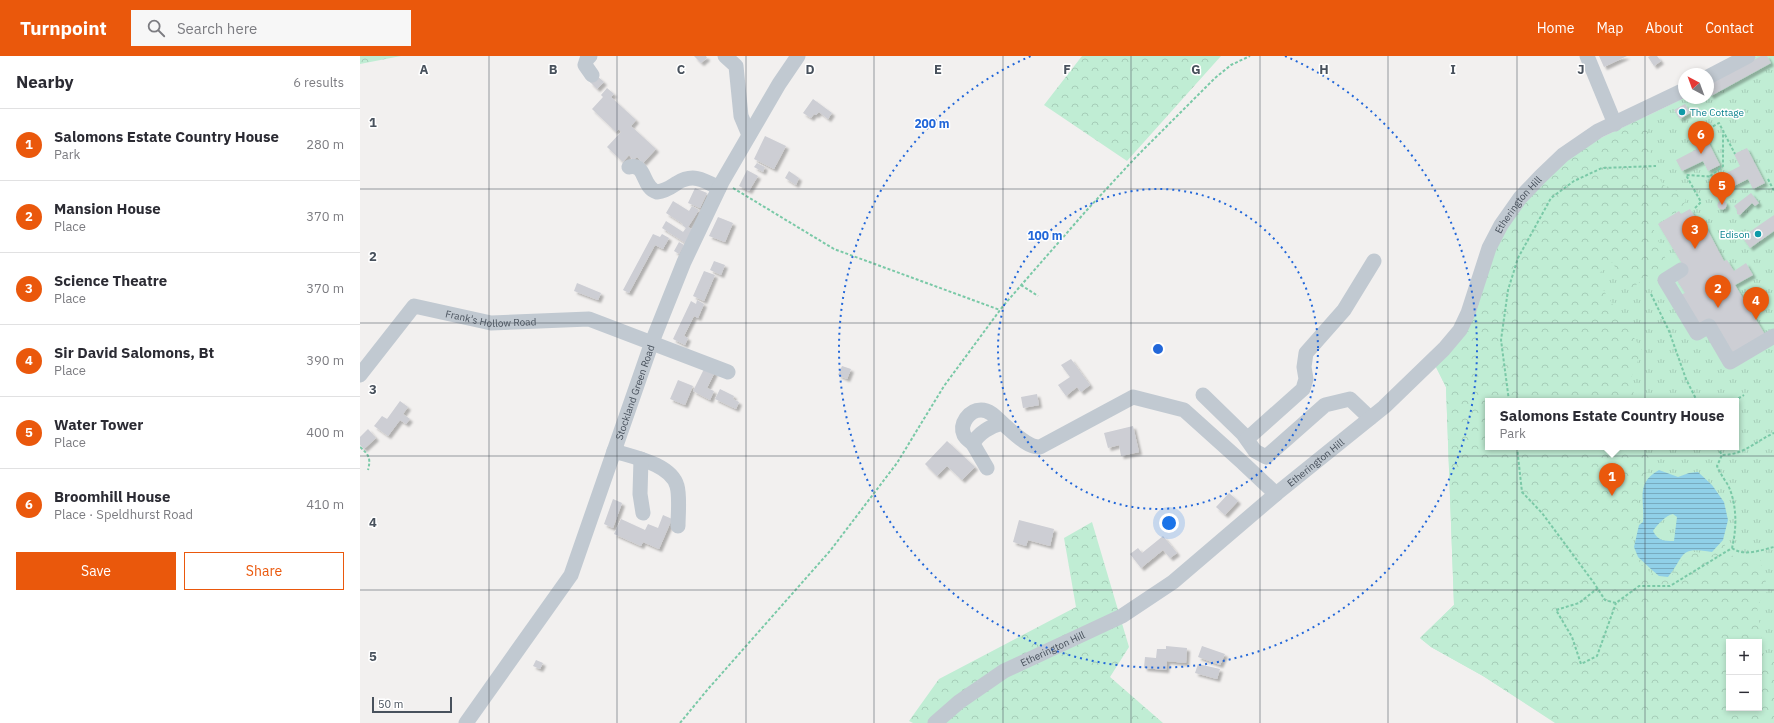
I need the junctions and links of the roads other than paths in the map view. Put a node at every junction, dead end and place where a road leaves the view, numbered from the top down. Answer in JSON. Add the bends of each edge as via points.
{"nodes":[{"id":1,"x":590,"y":56,"type":"edge"},
{"id":2,"x":725,"y":56,"type":"edge"},
{"id":3,"x":798,"y":56,"type":"edge"},
{"id":4,"x":1587,"y":56,"type":"edge"},
{"id":5,"x":1748,"y":56,"type":"edge"},
{"id":6,"x":1714,"y":74,"type":"edge"},
{"id":7,"x":592,"y":75,"type":"dead end"},
{"id":8,"x":1678,"y":93,"type":"edge"},
{"id":9,"x":1615,"y":124,"type":"junction"},
{"id":10,"x":749,"y":135,"type":"junction"},
{"id":11,"x":629,"y":167,"type":"dead end"},
{"id":12,"x":720,"y":185,"type":"junction"},
{"id":13,"x":1374,"y":261,"type":"dead end"},
{"id":14,"x":1681,"y":270,"type":"dead end"},
{"id":15,"x":1774,"y":336,"type":"edge"},
{"id":16,"x":652,"y":342,"type":"junction"},
{"id":17,"x":728,"y":372,"type":"dead end"},
{"id":18,"x":360,"y":375,"type":"edge"},
{"id":19,"x":1203,"y":395,"type":"dead end"},
{"id":20,"x":1370,"y":418,"type":"junction"},
{"id":21,"x":1002,"y":423,"type":"junction"},
{"id":22,"x":1247,"y":439,"type":"junction"},
{"id":23,"x":973,"y":444,"type":"junction"},
{"id":24,"x":614,"y":451,"type":"junction"},
{"id":25,"x":641,"y":459,"type":"junction"},
{"id":26,"x":987,"y":468,"type":"dead end"},
{"id":27,"x":1276,"y":494,"type":"junction"},
{"id":28,"x":643,"y":513,"type":"dead end"},
{"id":29,"x":678,"y":526,"type":"dead end"},
{"id":30,"x":466,"y":723,"type":"edge"},
{"id":31,"x":935,"y":723,"type":"edge"}],
"edges":[{"from":1,"to":7,"type":"street","via":[[585,65]]},
{"from":2,"to":10,"type":"street","via":[[736,66],[742,116]]},
{"from":3,"to":10,"type":"street","name":"Stockland Green Road"},
{"from":4,"to":9,"type":"street"},
{"from":5,"to":6,"type":"street"},
{"from":8,"to":9,"type":"street","name":"Etherington Hill"},
{"from":9,"to":20,"type":"street","name":"Etherington Hill","via":[[1598,131],[1563,155],[1520,198],[1489,248],[1460,330],[1444,349]]},
{"from":10,"to":12,"type":"street","name":"Stockland Green Road"},
{"from":11,"to":12,"type":"street","via":[[637,167],[642,171],[648,187],[657,192],[669,189],[689,178]]},
{"from":12,"to":16,"type":"street","name":"Stockland Green Road","via":[[684,262]]},
{"from":13,"to":22,"type":"street","via":[[1344,310],[1306,353],[1306,379],[1303,389]]},
{"from":14,"to":15,"type":"street","via":[[1665,280],[1697,333],[1709,326],[1730,362]]},
{"from":16,"to":17,"type":"street"},
{"from":16,"to":18,"type":"street","name":"Frank's Hollow Road","via":[[589,318],[491,324],[414,306]]},
{"from":16,"to":24,"type":"street","name":"Stockland Green Road"},
{"from":19,"to":22,"type":"street"},
{"from":20,"to":22,"type":"street","via":[[1350,399],[1325,405],[1266,457],[1255,451]]},
{"from":20,"to":27,"type":"street","name":"Etherington Hill"},
{"from":21,"to":23,"type":"street","via":[[985,431]]},
{"from":21,"to":23,"type":"street","via":[[988,412],[981,410],[972,414],[965,420],[962,428],[966,438]]},
{"from":21,"to":27,"type":"street","via":[[1028,444],[1040,447],[1133,396],[1184,410]]},
{"from":23,"to":26,"type":"street"},
{"from":24,"to":25,"type":"street"},
{"from":24,"to":30,"type":"street","name":"Stockland Green Road","via":[[571,575]]},
{"from":25,"to":28,"type":"street","via":[[640,494]]},
{"from":25,"to":29,"type":"street","via":[[671,474],[678,486]]},
{"from":27,"to":31,"type":"street","name":"Etherington Hill","via":[[1173,582],[1122,616],[1004,671],[959,702]]}]}
